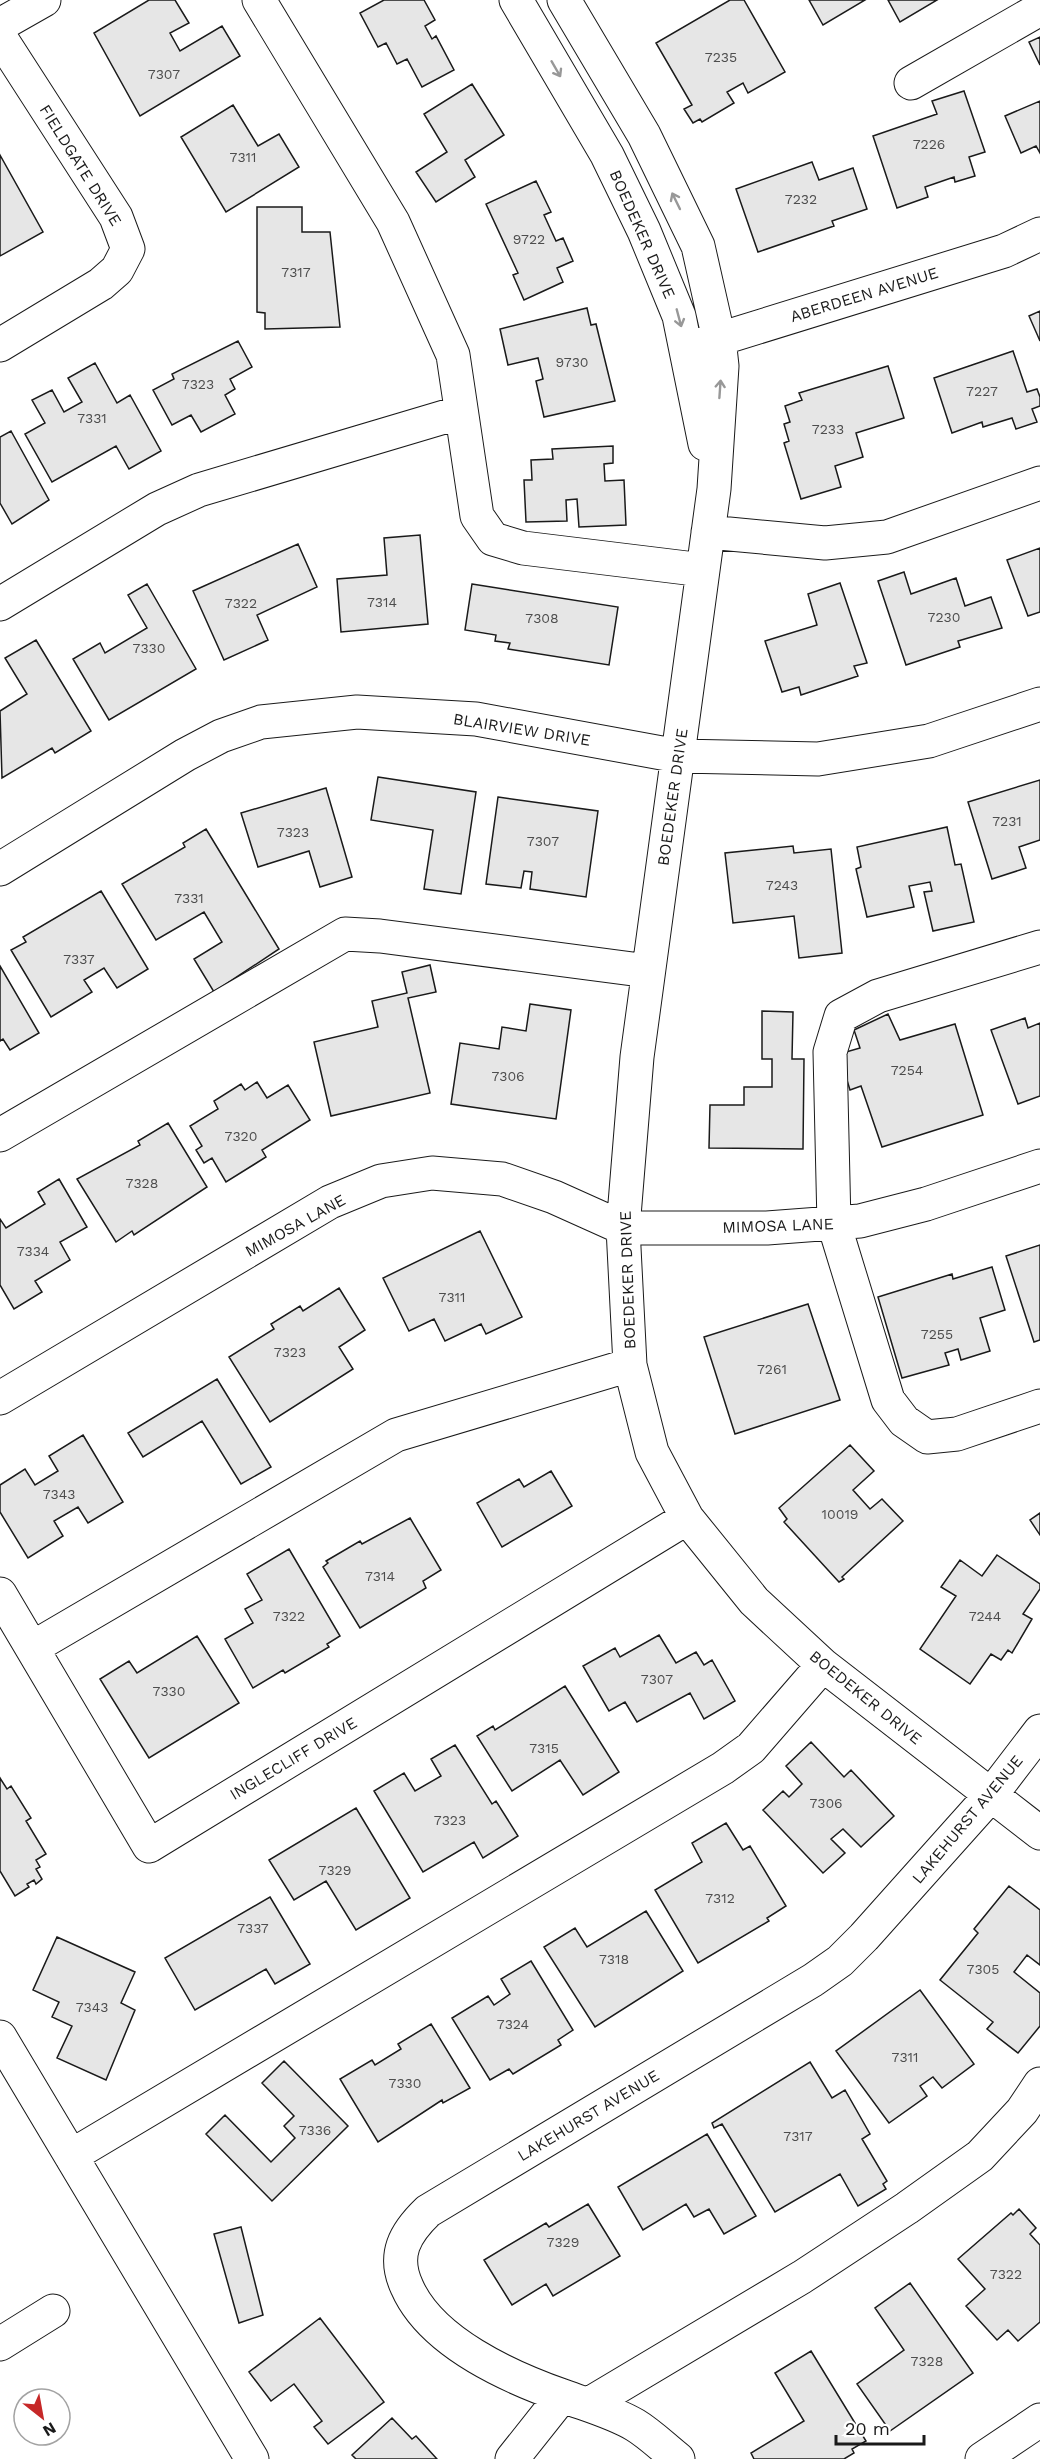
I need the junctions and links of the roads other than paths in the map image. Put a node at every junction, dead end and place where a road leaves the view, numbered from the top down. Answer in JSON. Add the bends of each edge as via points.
{"nodes":[{"id":1,"x":44,"y":0,"type":"edge"},
{"id":2,"x":259,"y":0,"type":"edge"},
{"id":3,"x":516,"y":0,"type":"edge"},
{"id":4,"x":572,"y":3,"type":"edge"},
{"id":5,"x":1040,"y":9,"type":"edge"},
{"id":6,"x":0,"y":25,"type":"edge"},
{"id":7,"x":533,"y":29,"type":"junction"},
{"id":8,"x":0,"y":37,"type":"edge"},
{"id":9,"x":10,"y":73,"type":"edge"},
{"id":10,"x":912,"y":83,"type":"dead end"},
{"id":11,"x":1040,"y":234,"type":"edge"},
{"id":12,"x":719,"y":339,"type":"junction"},
{"id":13,"x":0,"y":345,"type":"edge"},
{"id":14,"x":686,"y":349,"type":"junction"},
{"id":15,"x":461,"y":412,"type":"junction"},
{"id":16,"x":1040,"y":483,"type":"edge"},
{"id":17,"x":714,"y":489,"type":"junction"},
{"id":18,"x":708,"y":532,"type":"junction"},
{"id":19,"x":703,"y":570,"type":"junction"},
{"id":20,"x":0,"y":604,"type":"edge"},
{"id":21,"x":1040,"y":704,"type":"edge"},
{"id":22,"x":678,"y":756,"type":"junction"},
{"id":23,"x":0,"y":869,"type":"edge"},
{"id":24,"x":1040,"y":947,"type":"edge"},
{"id":25,"x":648,"y":971,"type":"junction"},
{"id":26,"x":0,"y":1135,"type":"edge"},
{"id":27,"x":1040,"y":1166,"type":"edge"},
{"id":28,"x":834,"y":1224,"type":"junction"},
{"id":29,"x":623,"y":1228,"type":"junction"},
{"id":30,"x":630,"y":1365,"type":"junction"},
{"id":31,"x":0,"y":1398,"type":"edge"},
{"id":32,"x":1040,"y":1406,"type":"edge"},
{"id":33,"x":687,"y":1518,"type":"junction"},
{"id":34,"x":0,"y":1594,"type":"edge"},
{"id":35,"x":32,"y":1648,"type":"junction"},
{"id":36,"x":823,"y":1665,"type":"junction"},
{"id":37,"x":1040,"y":1731,"type":"edge"},
{"id":38,"x":991,"y":1795,"type":"junction"},
{"id":39,"x":1040,"y":1833,"type":"edge"},
{"id":40,"x":0,"y":2037,"type":"edge"},
{"id":41,"x":1040,"y":2084,"type":"edge"},
{"id":42,"x":71,"y":2156,"type":"junction"},
{"id":43,"x":53,"y":2311,"type":"dead end"},
{"id":44,"x":0,"y":2344,"type":"edge"},
{"id":45,"x":576,"y":2400,"type":"junction"},
{"id":46,"x":1040,"y":2420,"type":"edge"},
{"id":47,"x":252,"y":2459,"type":"edge"},
{"id":48,"x":512,"y":2459,"type":"edge"},
{"id":49,"x":678,"y":2459,"type":"edge"},
{"id":50,"x":982,"y":2459,"type":"edge"}],
"edges":[{"from":1,"to":6,"type":"street"},
{"from":2,"to":15,"type":"street","via":[[393,222],[453,356]]},
{"from":3,"to":7,"type":"street","name":"BOEDEKER DRIVE"},
{"from":4,"to":7,"type":"street"},
{"from":12,"to":4,"type":"street","name":"BOEDEKER DRIVE","one_way":true,"via":[[698,246],[644,135]]},
{"from":5,"to":10,"type":"street"},
{"from":7,"to":14,"type":"street","name":"BOEDEKER DRIVE","one_way":true,"via":[[607,155],[644,231],[679,316]]},
{"from":8,"to":9,"type":"street","name":"FIELDGATE DRIVE"},
{"from":9,"to":13,"type":"street","name":"FIELDGATE DRIVE","via":[[116,217],[128,249],[117,270],[102,284]]},
{"from":11,"to":12,"type":"street","name":"ABERDEEN AVENUE","via":[[1004,251]]},
{"from":12,"to":14,"type":"street","name":"ABERDEEN AVENUE"},
{"from":17,"to":12,"type":"street","name":"BOEDEKER DRIVE","one_way":true,"via":[[722,366]]},
{"from":14,"to":17,"type":"street","name":"BOEDEKER DRIVE"},
{"from":15,"to":19,"type":"street","via":[[477,516],[493,539],[523,548]]},
{"from":15,"to":20,"type":"street","via":[[199,490],[157,508]]},
{"from":16,"to":18,"type":"street","via":[[886,537],[825,543]]},
{"from":17,"to":18,"type":"street","name":"BOEDEKER DRIVE"},
{"from":18,"to":19,"type":"street","name":"BOEDEKER DRIVE"},
{"from":19,"to":22,"type":"street","name":"BOEDEKER DRIVE"},
{"from":21,"to":22,"type":"street","name":"BLAIRVIEW DRIVE","via":[[928,741],[818,759]]},
{"from":22,"to":23,"type":"street","name":"BLAIRVIEW DRIVE","via":[[476,719],[357,712],[261,722],[221,736],[185,755]]},
{"from":22,"to":25,"type":"street","name":"BOEDEKER DRIVE"},
{"from":24,"to":28,"type":"street","via":[[878,996],[841,1016],[830,1052]]},
{"from":25,"to":26,"type":"street","via":[[345,934]]},
{"from":25,"to":29,"type":"street","name":"BOEDEKER DRIVE"},
{"from":27,"to":28,"type":"street","name":"MIMOSA LANE","via":[[926,1204]]},
{"from":28,"to":29,"type":"street","name":"MIMOSA LANE"},
{"from":28,"to":32,"type":"street","via":[[888,1400],[904,1421],[927,1437],[957,1434]]},
{"from":29,"to":30,"type":"street","name":"BOEDEKER DRIVE"},
{"from":29,"to":31,"type":"street","name":"MIMOSA LANE","via":[[502,1179],[432,1173],[381,1181],[330,1202]]},
{"from":30,"to":33,"type":"street","name":"BOEDEKER DRIVE","via":[[652,1452]]},
{"from":30,"to":35,"type":"street","via":[[396,1435]]},
{"from":33,"to":35,"type":"street","name":"INGLECLIFF DRIVE","via":[[149,1846]]},
{"from":33,"to":36,"type":"street","name":"BOEDEKER DRIVE","via":[[753,1601]]},
{"from":34,"to":35,"type":"street","name":"INGLECLIFF DRIVE"},
{"from":36,"to":38,"type":"street","name":"BOEDEKER DRIVE"},
{"from":36,"to":42,"type":"street","via":[[751,1748],[723,1768]]},
{"from":37,"to":38,"type":"street","name":"LAKEHURST AVENUE"},
{"from":38,"to":39,"type":"street","name":"BOEDEKER DRIVE"},
{"from":38,"to":45,"type":"street","name":"LAKEHURST AVENUE","via":[[840,1961],[428,2211],[412,2227],[403,2242],[400,2273],[415,2305],[455,2344],[510,2373]]},
{"from":40,"to":42,"type":"street"},
{"from":41,"to":45,"type":"street","via":[[1022,2111],[980,2156],[935,2188],[802,2277]]},
{"from":42,"to":47,"type":"street"},
{"from":43,"to":44,"type":"street"},
{"from":45,"to":48,"type":"street"},
{"from":45,"to":49,"type":"street","name":"LAKEHURST AVENUE","via":[[636,2426]]},
{"from":46,"to":50,"type":"street"}]}
